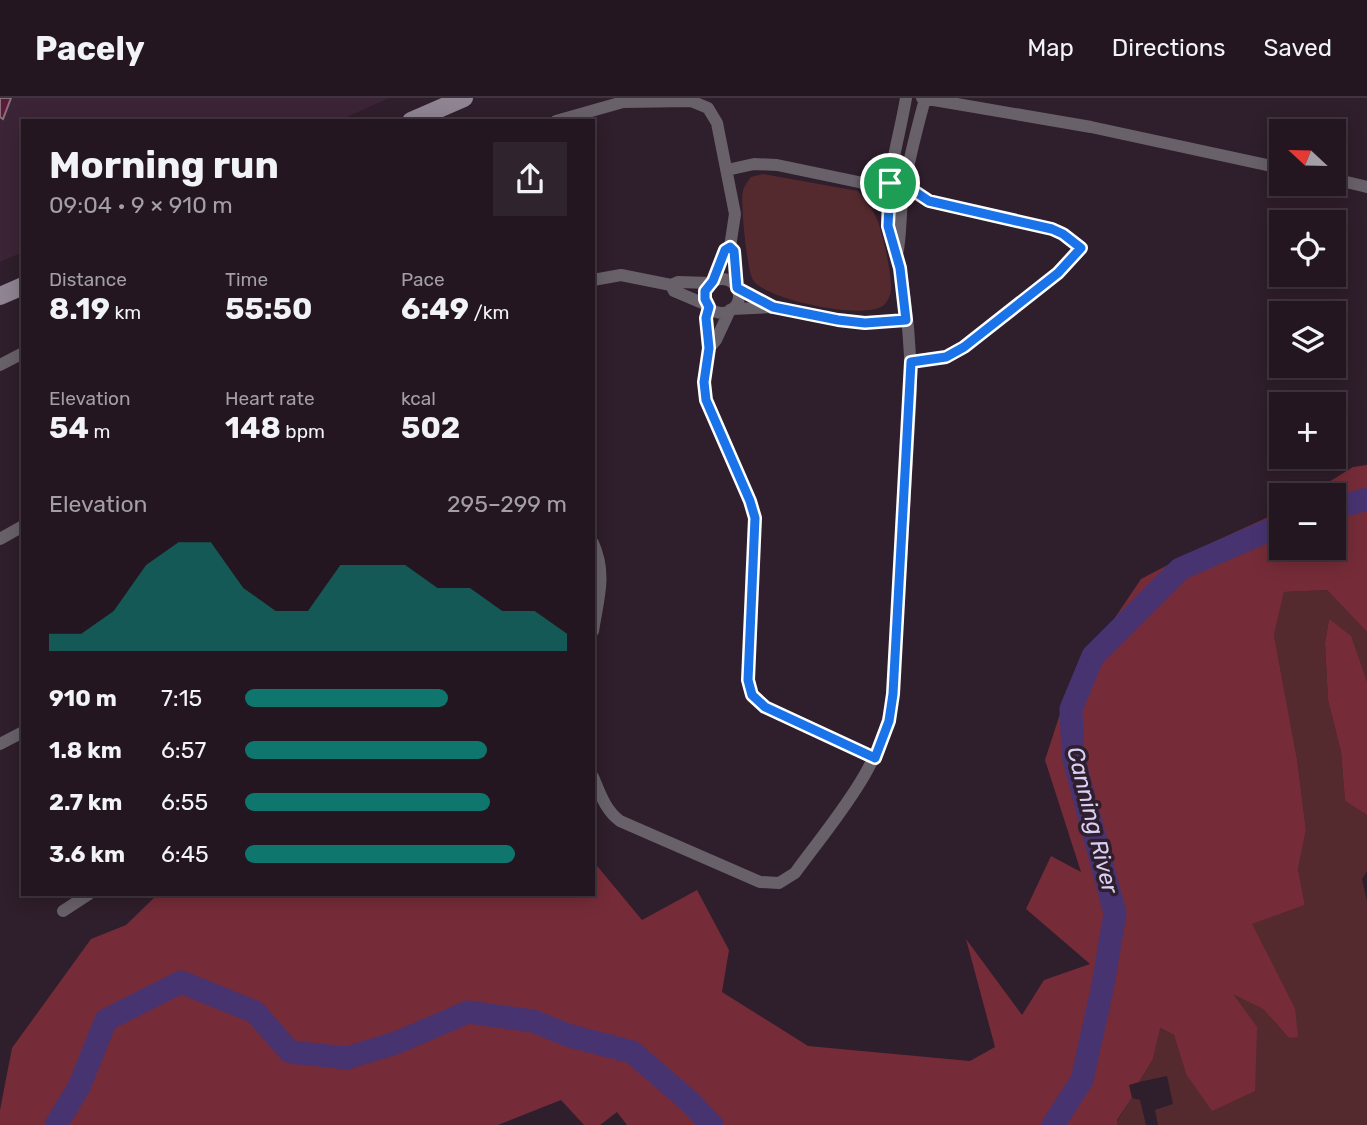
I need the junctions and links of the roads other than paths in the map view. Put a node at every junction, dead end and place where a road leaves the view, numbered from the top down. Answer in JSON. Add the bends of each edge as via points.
{"nodes":[{"id":1,"x":464,"y":98,"type":"edge"},
{"id":2,"x":906,"y":98,"type":"edge"},
{"id":3,"x":924,"y":98,"type":"edge"},
{"id":4,"x":416,"y":119,"type":"edge"},
{"id":5,"x":563,"y":119,"type":"edge"},
{"id":6,"x":1269,"y":165,"type":"edge"},
{"id":7,"x":727,"y":170,"type":"junction"},
{"id":8,"x":906,"y":180,"type":"junction"},
{"id":9,"x":1346,"y":182,"type":"edge"},
{"id":10,"x":890,"y":183,"type":"junction"},
{"id":11,"x":1367,"y":187,"type":"edge"},
{"id":12,"x":730,"y":247,"type":"junction"},
{"id":13,"x":897,"y":255,"type":"junction"},
{"id":14,"x":595,"y":280,"type":"edge"},
{"id":15,"x":712,"y":282,"type":"junction"},
{"id":16,"x":671,"y":285,"type":"junction"},
{"id":17,"x":21,"y":287,"type":"edge"},
{"id":18,"x":736,"y":287,"type":"junction"},
{"id":19,"x":0,"y":296,"type":"edge"},
{"id":20,"x":708,"y":306,"type":"junction"},
{"id":21,"x":773,"y":307,"type":"junction"},
{"id":22,"x":731,"y":310,"type":"junction"},
{"id":23,"x":906,"y":320,"type":"junction"},
{"id":24,"x":709,"y":348,"type":"junction"},
{"id":25,"x":21,"y":354,"type":"edge"},
{"id":26,"x":911,"y":362,"type":"junction"},
{"id":27,"x":0,"y":366,"type":"edge"},
{"id":28,"x":21,"y":527,"type":"edge"},
{"id":29,"x":0,"y":539,"type":"edge"},
{"id":30,"x":595,"y":548,"type":"edge"},
{"id":31,"x":595,"y":619,"type":"edge"},
{"id":32,"x":21,"y":733,"type":"edge"},
{"id":33,"x":0,"y":744,"type":"edge"},
{"id":34,"x":875,"y":758,"type":"junction"},
{"id":35,"x":595,"y":781,"type":"edge"},
{"id":36,"x":86,"y":896,"type":"edge"},
{"id":37,"x":63,"y":911,"type":"dead end"}],
"edges":[{"from":1,"to":4,"type":"main road"},
{"from":2,"to":10,"type":"street"},
{"from":3,"to":6,"type":"street","via":[[1091,127]]},
{"from":3,"to":8,"type":"street"},
{"from":5,"to":7,"type":"street","via":[[623,102],[699,103],[717,122]]},
{"from":7,"to":10,"type":"street","via":[[777,165],[868,184]]},
{"from":7,"to":12,"type":"street","via":[[735,214]]},
{"from":8,"to":10,"type":"street"},
{"from":8,"to":13,"type":"street"},
{"from":8,"to":26,"type":"street","via":[[929,201],[1052,229],[1081,248],[1058,273],[964,347],[946,357]]},
{"from":9,"to":11,"type":"street"},
{"from":10,"to":13,"type":"street","via":[[889,238]]},
{"from":12,"to":15,"type":"street"},
{"from":12,"to":18,"type":"street"},
{"from":13,"to":23,"type":"street"},
{"from":14,"to":16,"type":"street","via":[[621,275]]},
{"from":15,"to":16,"type":"street"},
{"from":15,"to":18,"type":"street","via":[[726,279]]},
{"from":15,"to":20,"type":"street","via":[[705,291]]},
{"from":16,"to":20,"type":"street","via":[[674,291]]},
{"from":17,"to":19,"type":"main road"},
{"from":18,"to":21,"type":"street"},
{"from":18,"to":22,"type":"street","via":[[738,299]]},
{"from":20,"to":22,"type":"street","via":[[716,312]]},
{"from":20,"to":24,"type":"street"},
{"from":21,"to":22,"type":"street"},
{"from":21,"to":23,"type":"street","via":[[852,322]]},
{"from":22,"to":24,"type":"street"},
{"from":23,"to":26,"type":"street"},
{"from":24,"to":34,"type":"street","via":[[704,373],[706,400],[755,518],[748,680],[752,695],[765,707]]},
{"from":25,"to":27,"type":"street"},
{"from":26,"to":34,"type":"street","via":[[893,694]]},
{"from":28,"to":29,"type":"street"},
{"from":30,"to":31,"type":"street","via":[[602,575]]},
{"from":32,"to":33,"type":"street"},
{"from":34,"to":35,"type":"street","via":[[795,873],[779,883],[760,882],[620,821],[611,815]]},
{"from":36,"to":37,"type":"street"}]}
